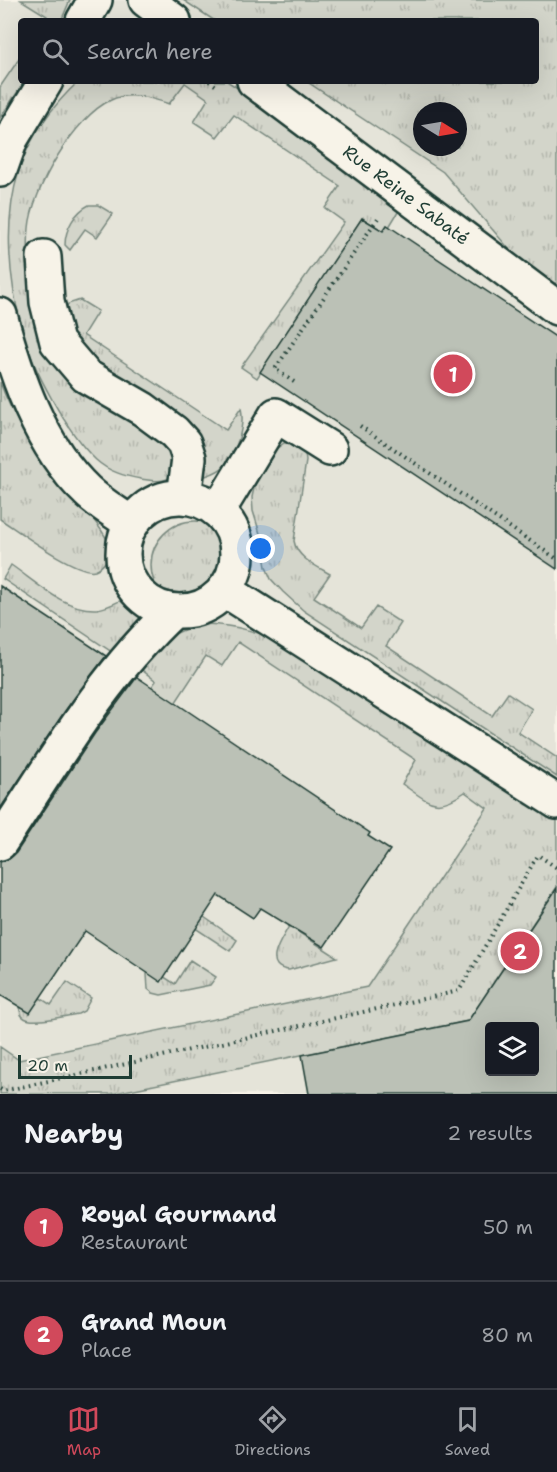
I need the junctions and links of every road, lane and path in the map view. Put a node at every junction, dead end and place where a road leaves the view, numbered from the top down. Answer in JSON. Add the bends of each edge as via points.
{"nodes":[{"id":1,"x":95,"y":0,"type":"edge"},
{"id":2,"x":146,"y":0,"type":"edge"},
{"id":3,"x":85,"y":18,"type":"edge"},
{"id":4,"x":170,"y":18,"type":"edge"},
{"id":5,"x":44,"y":84,"type":"edge"},
{"id":6,"x":214,"y":84,"type":"edge"},
{"id":7,"x":258,"y":84,"type":"edge"},
{"id":8,"x":218,"y":87,"type":"dead end"},
{"id":9,"x":0,"y":170,"type":"edge"},
{"id":10,"x":381,"y":212,"type":"dead end"},
{"id":11,"x":44,"y":257,"type":"dead end"},
{"id":12,"x":557,"y":308,"type":"edge"},
{"id":13,"x":0,"y":315,"type":"edge"},
{"id":14,"x":295,"y":382,"type":"dead end"},
{"id":15,"x":353,"y":421,"type":"dead end"},
{"id":16,"x":330,"y":449,"type":"dead end"},
{"id":17,"x":184,"y":497,"type":"junction"},
{"id":18,"x":218,"y":511,"type":"junction"},
{"id":19,"x":132,"y":524,"type":"junction"},
{"id":20,"x":557,"y":559,"type":"edge"},
{"id":21,"x":225,"y":590,"type":"junction"},
{"id":22,"x":173,"y":610,"type":"junction"},
{"id":23,"x":557,"y":802,"type":"edge"},
{"id":24,"x":0,"y":843,"type":"edge"},
{"id":25,"x":557,"y":868,"type":"edge"},
{"id":26,"x":0,"y":1089,"type":"edge"}],
"edges":[{"from":1,"to":3,"type":"lane"},
{"from":2,"to":4,"type":"lane"},
{"from":5,"to":9,"type":"lane","via":[[11,139]]},
{"from":6,"to":8,"type":"path"},
{"from":7,"to":12,"type":"lane","name":"Rue Reine Sabaté"},
{"from":10,"to":14,"type":"path","via":[[275,369]]},
{"from":11,"to":17,"type":"lane","via":[[46,302],[57,342],[86,376],[143,409],[184,443],[189,458]]},
{"from":13,"to":19,"type":"lane","via":[[12,358],[38,421],[68,471],[88,492]]},
{"from":15,"to":20,"type":"path"},
{"from":16,"to":18,"type":"lane","via":[[276,415]]},
{"from":17,"to":18,"type":"lane"},
{"from":17,"to":19,"type":"lane","via":[[149,506]]},
{"from":18,"to":21,"type":"lane","via":[[236,541],[237,558]]},
{"from":19,"to":22,"type":"lane","via":[[123,551],[129,579],[147,600]]},
{"from":21,"to":22,"type":"lane","via":[[201,607]]},
{"from":21,"to":23,"type":"lane"},
{"from":22,"to":24,"type":"lane","via":[[116,671]]},
{"from":25,"to":26,"type":"path","via":[[538,855],[459,991]]}]}
